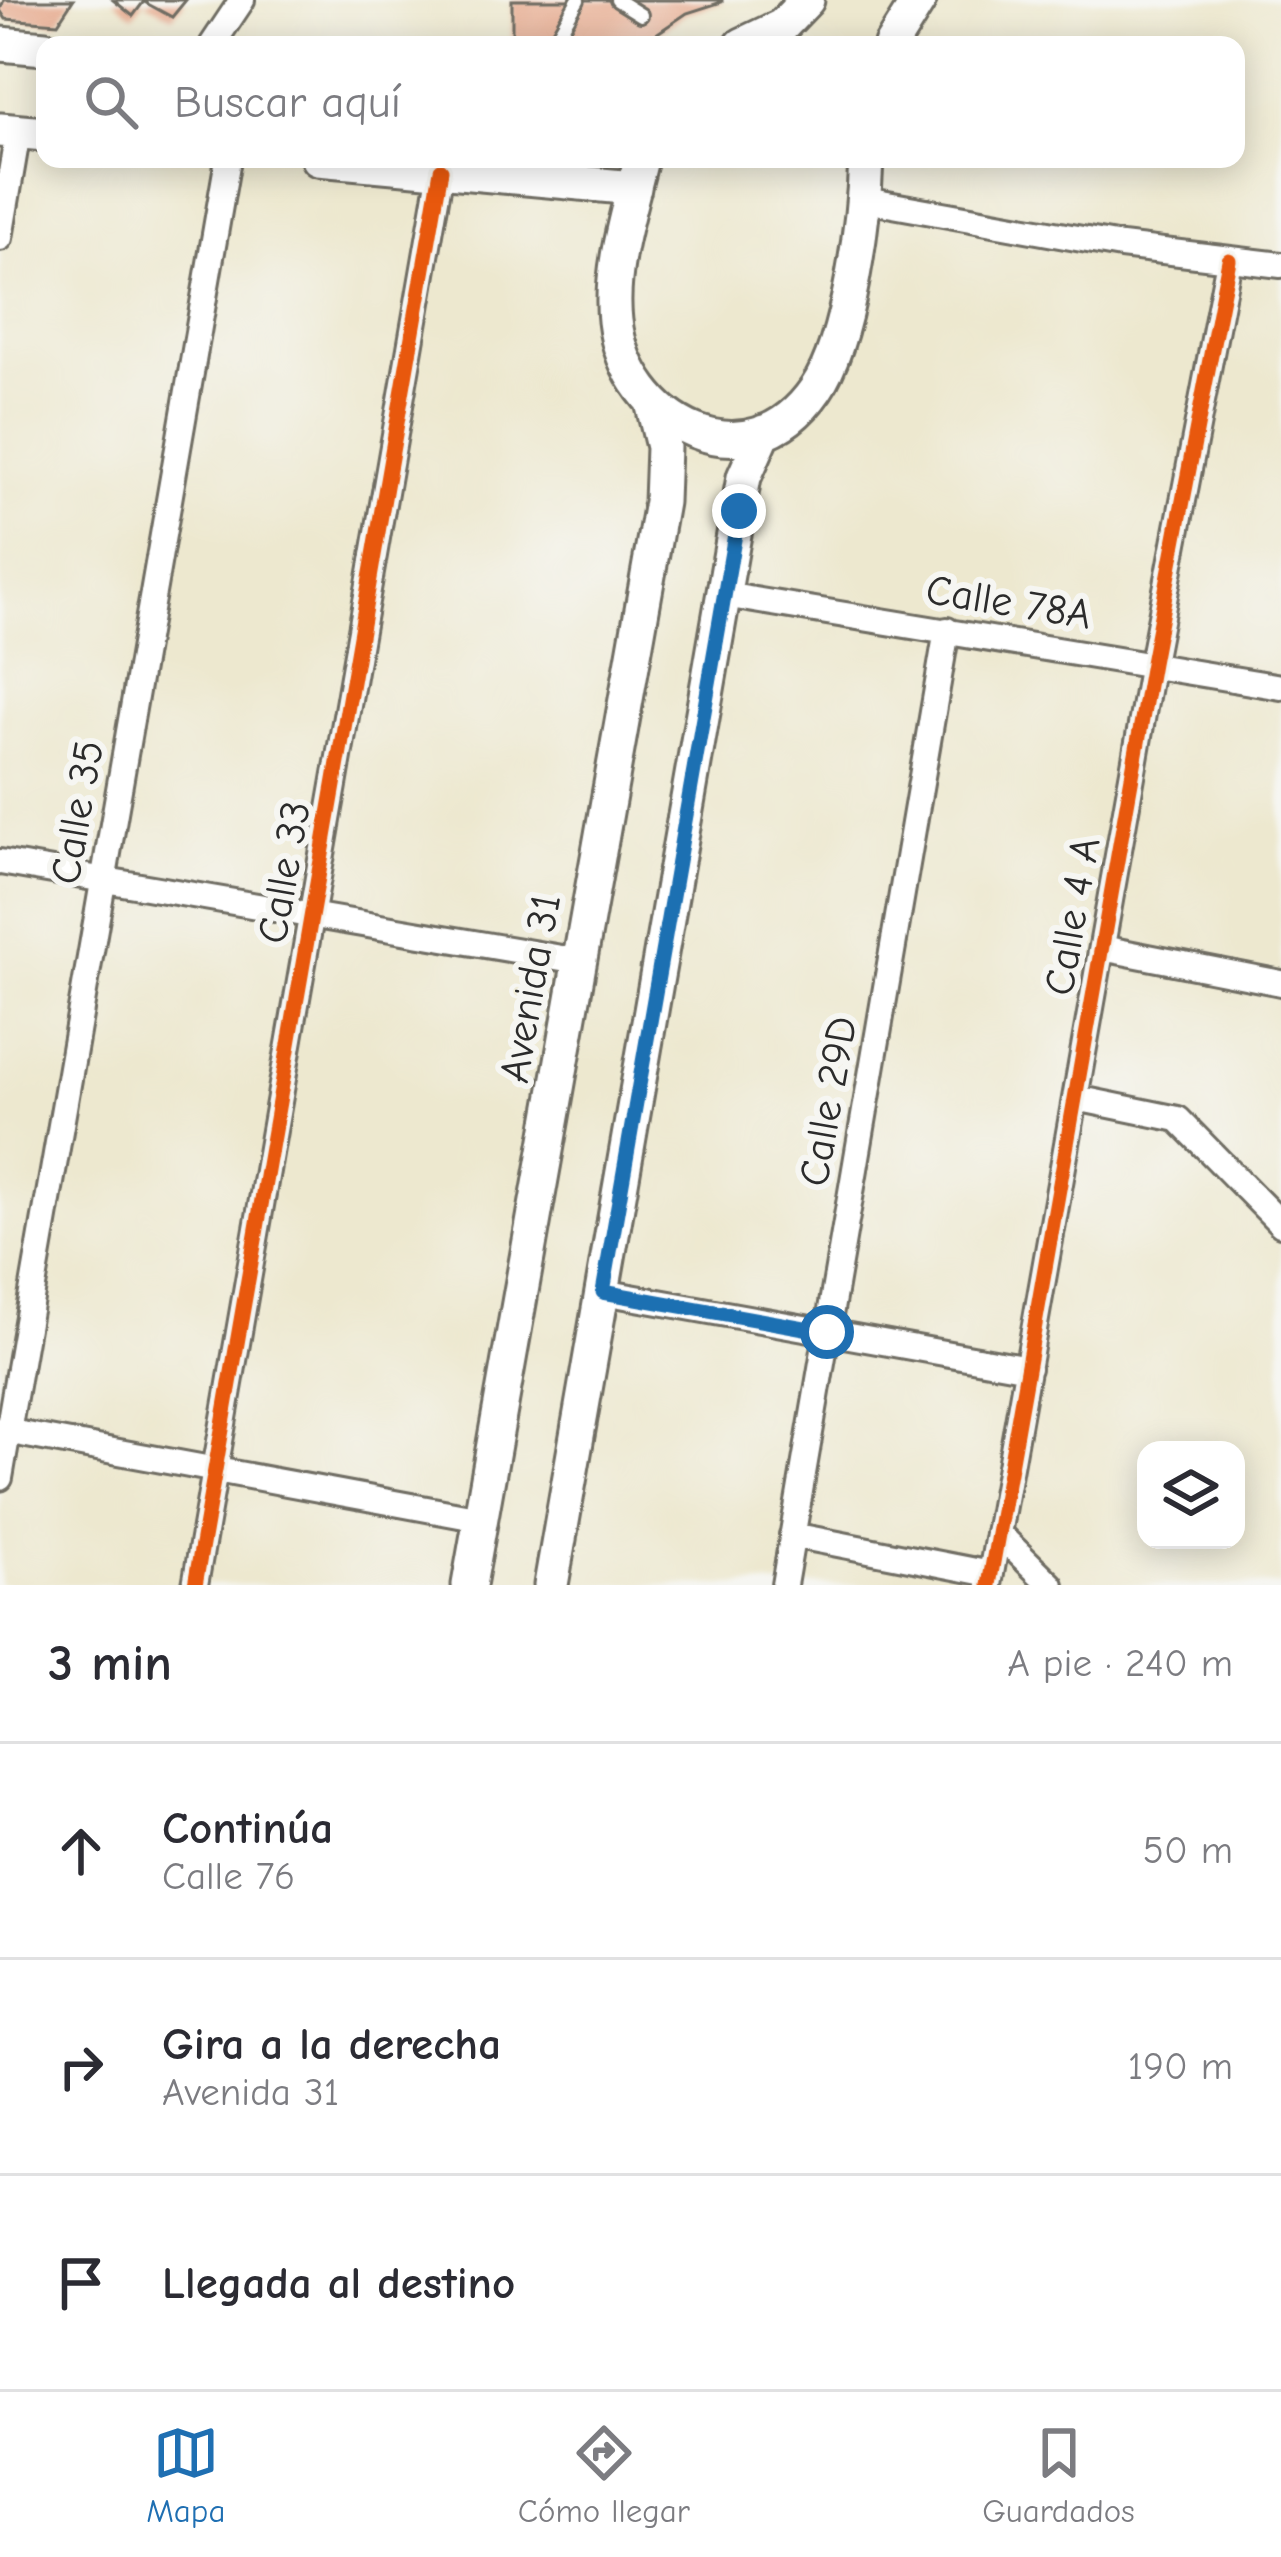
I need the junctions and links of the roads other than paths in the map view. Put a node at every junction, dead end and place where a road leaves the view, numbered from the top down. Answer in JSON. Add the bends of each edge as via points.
{"nodes":[{"id":1,"x":242,"y":0,"type":"edge"},
{"id":2,"x":578,"y":0,"type":"edge"},
{"id":3,"x":617,"y":0,"type":"edge"},
{"id":4,"x":807,"y":0,"type":"edge"},
{"id":5,"x":920,"y":0,"type":"edge"},
{"id":6,"x":641,"y":15,"type":"dead end"},
{"id":7,"x":218,"y":36,"type":"edge"},
{"id":8,"x":557,"y":36,"type":"edge"},
{"id":9,"x":761,"y":36,"type":"edge"},
{"id":10,"x":897,"y":36,"type":"edge"},
{"id":11,"x":0,"y":44,"type":"edge"},
{"id":12,"x":36,"y":47,"type":"edge"},
{"id":13,"x":21,"y":132,"type":"edge"},
{"id":14,"x":226,"y":168,"type":"edge"},
{"id":15,"x":419,"y":168,"type":"edge"},
{"id":16,"x":866,"y":168,"type":"edge"},
{"id":17,"x":441,"y":170,"type":"junction"},
{"id":18,"x":638,"y":173,"type":"edge"},
{"id":19,"x":865,"y":200,"type":"junction"},
{"id":20,"x":0,"y":238,"type":"edge"},
{"id":21,"x":1229,"y":260,"type":"junction"},
{"id":22,"x":1281,"y":265,"type":"edge"},
{"id":23,"x":653,"y":406,"type":"junction"},
{"id":24,"x":764,"y":432,"type":"junction"},
{"id":25,"x":724,"y":595,"type":"junction"},
{"id":26,"x":947,"y":630,"type":"junction"},
{"id":27,"x":1152,"y":663,"type":"junction"},
{"id":28,"x":1281,"y":688,"type":"edge"},
{"id":29,"x":0,"y":862,"type":"edge"},
{"id":30,"x":104,"y":881,"type":"junction"},
{"id":31,"x":312,"y":914,"type":"junction"},
{"id":32,"x":1102,"y":948,"type":"junction"},
{"id":33,"x":579,"y":962,"type":"junction"},
{"id":34,"x":1281,"y":983,"type":"edge"},
{"id":35,"x":1076,"y":1098,"type":"junction"},
{"id":36,"x":1281,"y":1224,"type":"edge"},
{"id":37,"x":603,"y":1292,"type":"junction"},
{"id":38,"x":827,"y":1332,"type":"junction"},
{"id":39,"x":1028,"y":1368,"type":"junction"},
{"id":40,"x":4,"y":1431,"type":"edge"},
{"id":41,"x":214,"y":1472,"type":"junction"},
{"id":42,"x":0,"y":1478,"type":"edge"},
{"id":43,"x":481,"y":1519,"type":"junction"},
{"id":44,"x":998,"y":1533,"type":"junction"},
{"id":45,"x":792,"y":1535,"type":"junction"},
{"id":46,"x":990,"y":1579,"type":"edge"},
{"id":47,"x":195,"y":1585,"type":"edge"},
{"id":48,"x":469,"y":1585,"type":"edge"},
{"id":49,"x":551,"y":1585,"type":"edge"},
{"id":50,"x":784,"y":1585,"type":"edge"},
{"id":51,"x":1051,"y":1585,"type":"edge"}],
"edges":[{"from":1,"to":7,"type":"street"},
{"from":2,"to":8,"type":"lane"},
{"from":3,"to":6,"type":"lane"},
{"from":4,"to":9,"type":"main road"},
{"from":5,"to":10,"type":"main road"},
{"from":11,"to":12,"type":"main road"},
{"from":13,"to":20,"type":"street"},
{"from":14,"to":30,"type":"street","name":"Calle 35"},
{"from":15,"to":17,"type":"main road"},
{"from":16,"to":19,"type":"main road"},
{"from":17,"to":18,"type":"main road"},
{"from":17,"to":31,"type":"street","name":"Calle 33"},
{"from":18,"to":23,"type":"main road","via":[[615,318],[625,363]]},
{"from":19,"to":21,"type":"street"},
{"from":19,"to":24,"type":"main road","via":[[838,339],[820,385]]},
{"from":21,"to":22,"type":"street"},
{"from":21,"to":27,"type":"street","name":"Calle 4 A"},
{"from":23,"to":24,"type":"main road","via":[[673,422],[724,438]]},
{"from":23,"to":33,"type":"main road","name":"Avenida 31","via":[[661,502]]},
{"from":24,"to":25,"type":"main road","via":[[744,476]]},
{"from":25,"to":26,"type":"street","name":"Calle 78A"},
{"from":25,"to":37,"type":"main road"},
{"from":26,"to":27,"type":"street","name":"Calle 78A"},
{"from":26,"to":38,"type":"street","name":"Calle 29D"},
{"from":27,"to":28,"type":"street","name":"Calle 78A"},
{"from":27,"to":32,"type":"street","name":"Calle 4 A"},
{"from":29,"to":30,"type":"street"},
{"from":30,"to":31,"type":"street"},
{"from":30,"to":40,"type":"street","name":"Calle 35"},
{"from":31,"to":33,"type":"street"},
{"from":31,"to":41,"type":"street","name":"Calle 33"},
{"from":32,"to":34,"type":"street"},
{"from":32,"to":35,"type":"street","name":"Calle 4 A"},
{"from":33,"to":43,"type":"main road","name":"Avenida 31"},
{"from":35,"to":36,"type":"street","via":[[1178,1119]]},
{"from":35,"to":39,"type":"street","name":"Calle 4 A"},
{"from":37,"to":38,"type":"street"},
{"from":37,"to":49,"type":"main road"},
{"from":38,"to":39,"type":"street"},
{"from":38,"to":45,"type":"street","name":"Calle 29D"},
{"from":39,"to":44,"type":"street","name":"Calle 4 A"},
{"from":40,"to":41,"type":"street"},
{"from":40,"to":42,"type":"street","name":"Calle 35"},
{"from":41,"to":43,"type":"street"},
{"from":41,"to":47,"type":"street","name":"Calle 33"},
{"from":43,"to":48,"type":"main road","name":"Avenida 31"},
{"from":44,"to":46,"type":"street","name":"Calle 4 A"},
{"from":44,"to":51,"type":"street"},
{"from":45,"to":46,"type":"street"},
{"from":45,"to":50,"type":"street","name":"Calle 29D"}]}
